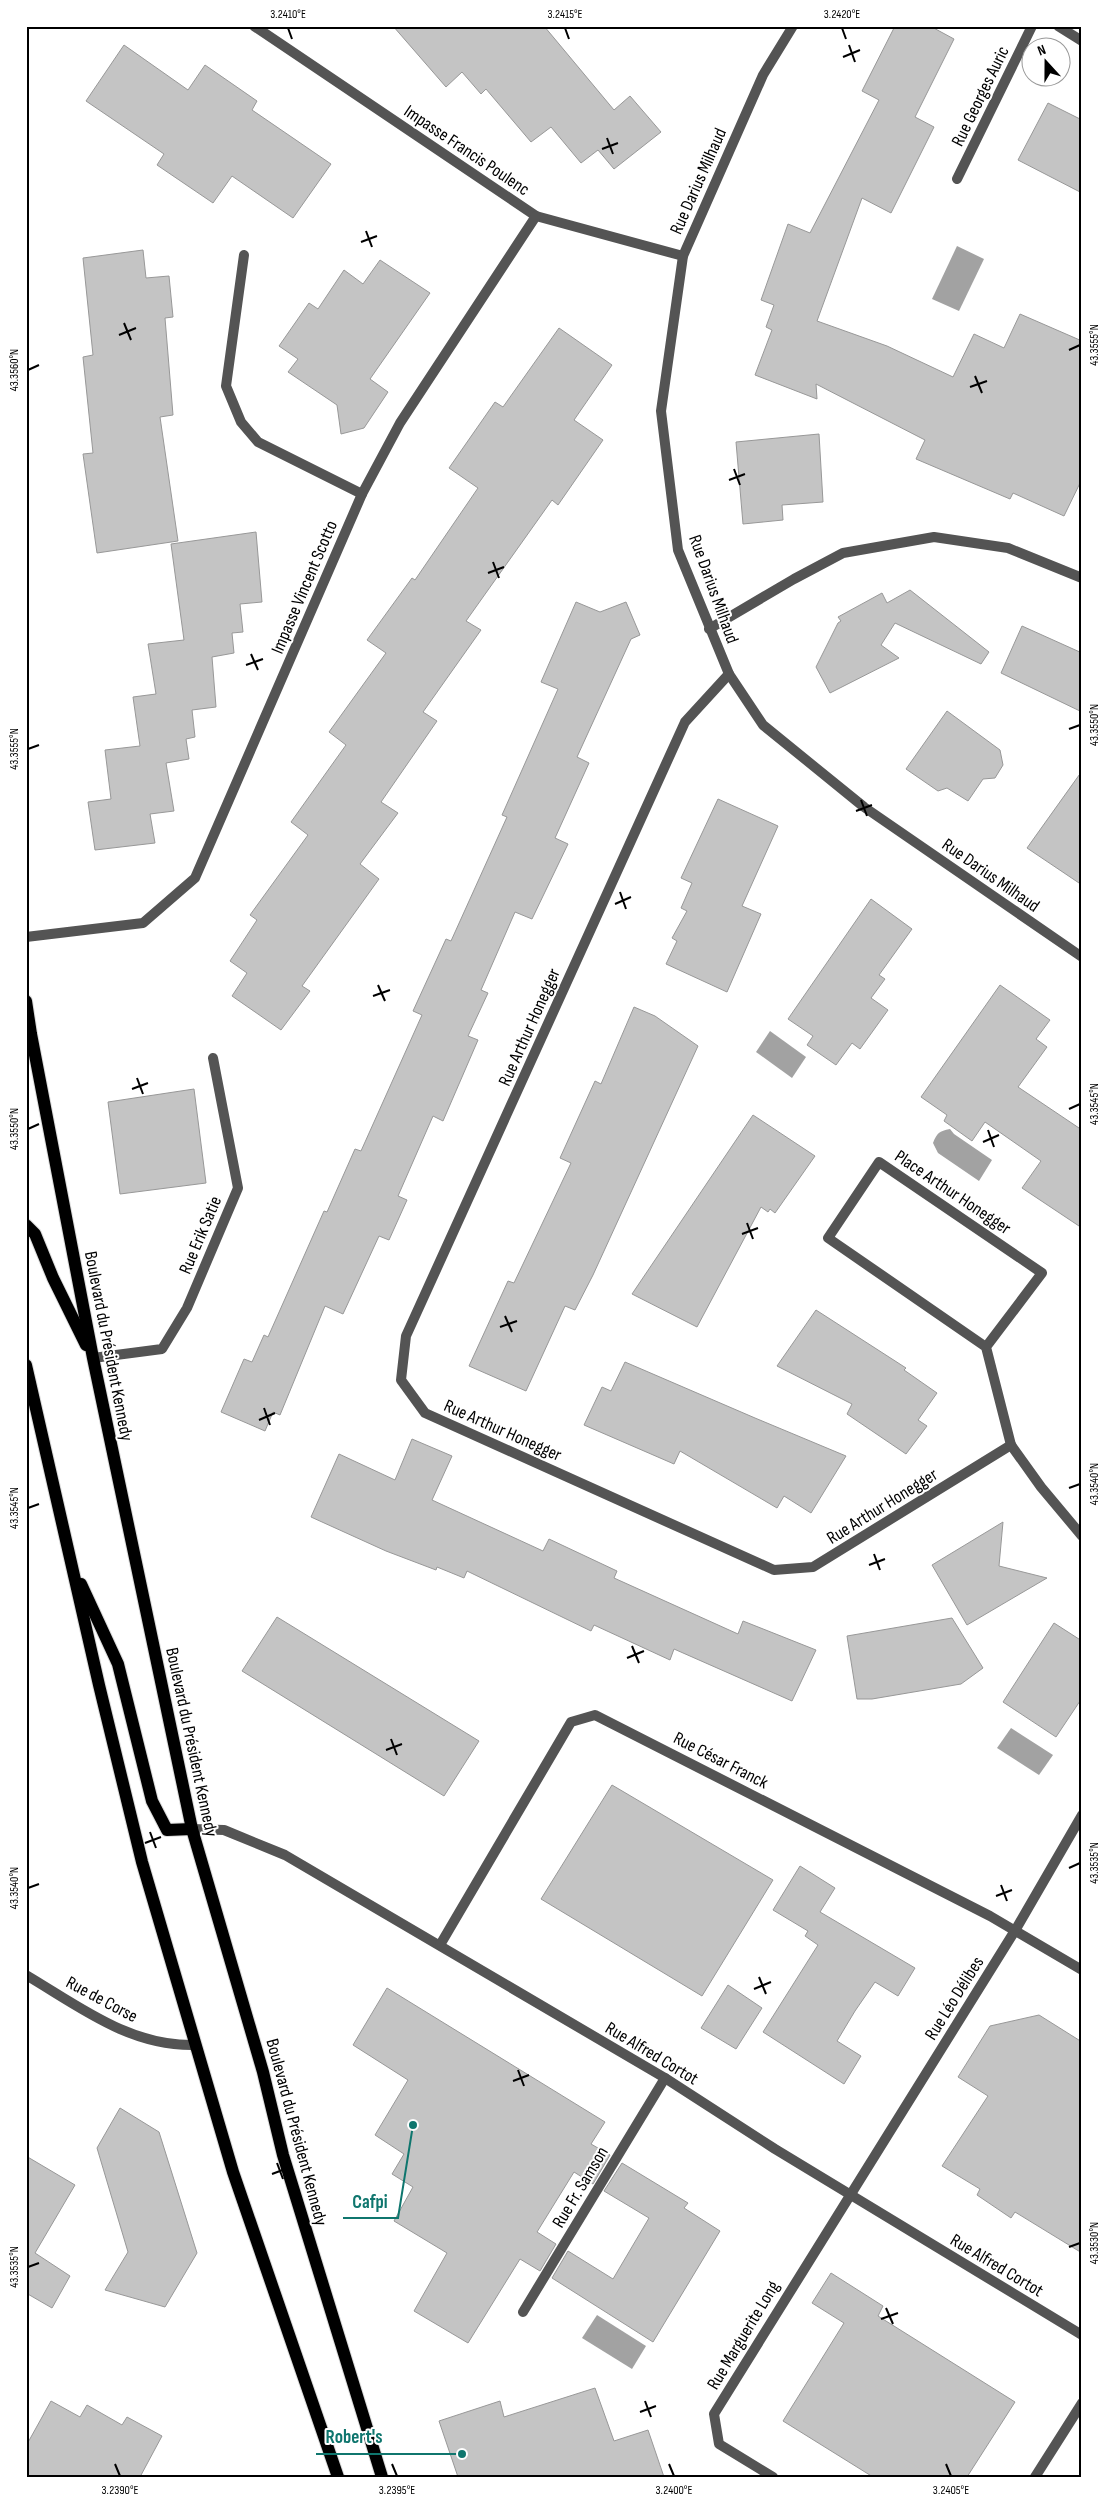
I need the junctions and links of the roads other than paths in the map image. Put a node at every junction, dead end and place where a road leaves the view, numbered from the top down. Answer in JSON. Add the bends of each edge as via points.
{"nodes":[{"id":1,"x":254,"y":26,"type":"edge"},
{"id":2,"x":793,"y":26,"type":"edge"},
{"id":3,"x":1032,"y":26,"type":"edge"},
{"id":4,"x":1058,"y":26,"type":"edge"},
{"id":5,"x":1082,"y":41,"type":"edge"},
{"id":6,"x":957,"y":179,"type":"dead end"},
{"id":7,"x":536,"y":216,"type":"junction"},
{"id":8,"x":244,"y":255,"type":"dead end"},
{"id":9,"x":683,"y":256,"type":"junction"},
{"id":10,"x":362,"y":494,"type":"junction"},
{"id":11,"x":1082,"y":578,"type":"edge"},
{"id":12,"x":709,"y":629,"type":"junction"},
{"id":13,"x":729,"y":674,"type":"junction"},
{"id":14,"x":26,"y":937,"type":"edge"},
{"id":15,"x":1082,"y":957,"type":"edge"},
{"id":16,"x":26,"y":1001,"type":"edge"},
{"id":17,"x":213,"y":1058,"type":"dead end"},
{"id":18,"x":26,"y":1225,"type":"edge"},
{"id":19,"x":986,"y":1347,"type":"junction"},
{"id":20,"x":93,"y":1358,"type":"junction"},
{"id":21,"x":26,"y":1365,"type":"edge"},
{"id":22,"x":1011,"y":1445,"type":"junction"},
{"id":23,"x":1082,"y":1536,"type":"edge"},
{"id":24,"x":70,"y":1559,"type":"junction"},
{"id":25,"x":1082,"y":1815,"type":"edge"},
{"id":26,"x":192,"y":1830,"type":"junction"},
{"id":27,"x":1016,"y":1929,"type":"junction"},
{"id":28,"x":440,"y":1945,"type":"junction"},
{"id":29,"x":1082,"y":1970,"type":"edge"},
{"id":30,"x":26,"y":1975,"type":"edge"},
{"id":31,"x":194,"y":2045,"type":"junction"},
{"id":32,"x":665,"y":2078,"type":"junction"},
{"id":33,"x":851,"y":2195,"type":"junction"},
{"id":34,"x":523,"y":2312,"type":"dead end"},
{"id":35,"x":1082,"y":2335,"type":"edge"},
{"id":36,"x":1082,"y":2403,"type":"edge"},
{"id":37,"x":338,"y":2477,"type":"edge"},
{"id":38,"x":382,"y":2477,"type":"edge"},
{"id":39,"x":773,"y":2477,"type":"edge"},
{"id":40,"x":1035,"y":2477,"type":"edge"}],
"edges":[{"from":1,"to":7,"type":"street","name":"Impasse Francis Poulenc"},
{"from":2,"to":9,"type":"street","name":"Rue Darius Milhaud","via":[[763,75]]},
{"from":3,"to":6,"type":"street","name":"Rue Georges Auric"},
{"from":4,"to":5,"type":"street"},
{"from":7,"to":9,"type":"street","name":"Impasse Francis Poulenc"},
{"from":7,"to":10,"type":"street","name":"Impasse Vincent Scotto","via":[[400,423]]},
{"from":8,"to":10,"type":"street","via":[[226,386],[241,422],[258,442]]},
{"from":9,"to":12,"type":"street","name":"Rue Darius Milhaud","via":[[661,411],[678,550]]},
{"from":10,"to":14,"type":"street","name":"Impasse Vincent Scotto","via":[[196,878],[143,923]]},
{"from":11,"to":12,"type":"street","via":[[1008,548],[934,537],[843,553]]},
{"from":12,"to":13,"type":"street","name":"Rue Darius Milhaud"},
{"from":13,"to":15,"type":"street","name":"Rue Darius Milhaud","via":[[763,725],[864,807]]},
{"from":13,"to":22,"type":"street","name":"Rue Arthur Honegger","via":[[685,722],[406,1336],[401,1380],[425,1413],[774,1570],[814,1567]]},
{"from":16,"to":20,"type":"main road","name":"Boulevard du Président Kennedy"},
{"from":17,"to":20,"type":"street","name":"Rue Erik Satie","via":[[238,1188],[187,1308],[162,1349]]},
{"from":18,"to":20,"type":"main road","via":[[35,1234]]},
{"from":19,"to":19,"type":"street","name":"Place Arthur Honegger","via":[[1042,1272],[879,1162],[828,1238]]},
{"from":19,"to":22,"type":"street"},
{"from":20,"to":26,"type":"main road","name":"Boulevard du Président Kennedy"},
{"from":21,"to":24,"type":"main road"},
{"from":22,"to":23,"type":"street"},
{"from":24,"to":26,"type":"main road","via":[[118,1664],[152,1801],[167,1830]]},
{"from":24,"to":31,"type":"main road","via":[[142,1862]]},
{"from":25,"to":27,"type":"street","name":"Rue Léo Délibes"},
{"from":26,"to":28,"type":"street","name":"Rue Alfred Cortot","via":[[224,1830],[285,1855]]},
{"from":26,"to":38,"type":"main road","name":"Boulevard du Président Kennedy","via":[[264,2072],[283,2155]]},
{"from":27,"to":28,"type":"street","name":"Rue César Franck","via":[[595,1715],[571,1722]]},
{"from":27,"to":29,"type":"street","name":"Rue César Franck"},
{"from":27,"to":33,"type":"street","name":"Rue Léo Délibes"},
{"from":28,"to":32,"type":"street","name":"Rue Alfred Cortot"},
{"from":30,"to":31,"type":"street","name":"Rue de Corse","via":[[116,2029],[156,2043]]},
{"from":31,"to":37,"type":"main road","via":[[233,2172]]},
{"from":32,"to":33,"type":"street","name":"Rue Alfred Cortot"},
{"from":32,"to":34,"type":"street","name":"Rue Fr. Samson"},
{"from":33,"to":35,"type":"street","name":"Rue Alfred Cortot"},
{"from":33,"to":39,"type":"street","name":"Rue Marguerite Long","via":[[714,2414],[719,2444]]},
{"from":36,"to":40,"type":"street"}]}
